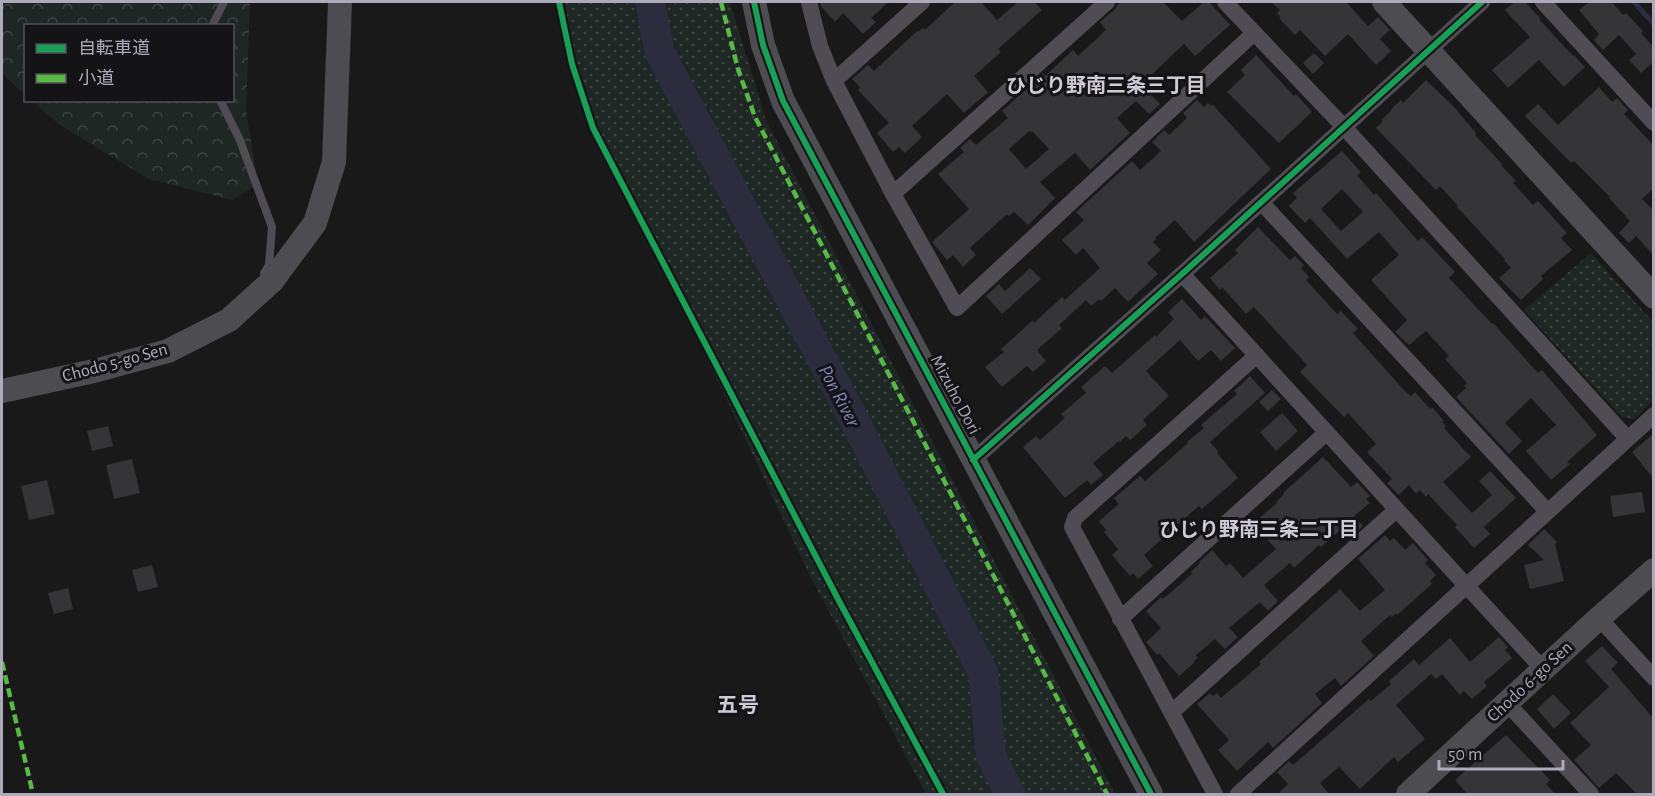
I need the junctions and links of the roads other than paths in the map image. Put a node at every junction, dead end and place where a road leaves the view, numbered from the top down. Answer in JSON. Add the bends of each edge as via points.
{"nodes":[{"id":1,"x":224,"y":2,"type":"edge"},
{"id":2,"x":340,"y":2,"type":"edge"},
{"id":3,"x":754,"y":2,"type":"edge"},
{"id":4,"x":809,"y":2,"type":"edge"},
{"id":5,"x":922,"y":2,"type":"edge"},
{"id":6,"x":1107,"y":2,"type":"edge"},
{"id":7,"x":1225,"y":2,"type":"edge"},
{"id":8,"x":1384,"y":2,"type":"edge"},
{"id":9,"x":1482,"y":2,"type":"edge"},
{"id":10,"x":1543,"y":2,"type":"edge"},
{"id":11,"x":213,"y":24,"type":"edge"},
{"id":12,"x":1254,"y":33,"type":"junction"},
{"id":13,"x":1428,"y":50,"type":"junction"},
{"id":14,"x":834,"y":81,"type":"junction"},
{"id":15,"x":221,"y":102,"type":"edge"},
{"id":16,"x":1653,"y":123,"type":"edge"},
{"id":17,"x":1344,"y":127,"type":"junction"},
{"id":18,"x":893,"y":194,"type":"junction"},
{"id":19,"x":1261,"y":202,"type":"junction"},
{"id":20,"x":1182,"y":274,"type":"junction"},
{"id":21,"x":1653,"y":297,"type":"edge"},
{"id":22,"x":243,"y":307,"type":"junction"},
{"id":23,"x":1257,"y":355,"type":"junction"},
{"id":24,"x":2,"y":391,"type":"edge"},
{"id":25,"x":1653,"y":414,"type":"edge"},
{"id":26,"x":1326,"y":433,"type":"junction"},
{"id":27,"x":1627,"y":438,"type":"junction"},
{"id":28,"x":973,"y":460,"type":"junction"},
{"id":29,"x":1396,"y":510,"type":"junction"},
{"id":30,"x":1547,"y":512,"type":"junction"},
{"id":31,"x":1653,"y":570,"type":"edge"},
{"id":32,"x":1466,"y":587,"type":"junction"},
{"id":33,"x":1599,"y":618,"type":"junction"},
{"id":34,"x":1120,"y":619,"type":"junction"},
{"id":35,"x":1544,"y":670,"type":"junction"},
{"id":36,"x":1653,"y":678,"type":"edge"},
{"id":37,"x":1507,"y":703,"type":"junction"},
{"id":38,"x":1172,"y":712,"type":"junction"},
{"id":39,"x":1415,"y":792,"type":"edge"},
{"id":40,"x":1151,"y":795,"type":"edge"},
{"id":41,"x":1215,"y":795,"type":"edge"},
{"id":42,"x":1238,"y":795,"type":"edge"},
{"id":43,"x":1591,"y":795,"type":"edge"}],
"edges":[{"from":1,"to":11,"type":"lane"},
{"from":2,"to":22,"type":"street","name":"Chodo 5-go Sen","via":[[334,162],[315,223],[272,281]]},
{"from":3,"to":28,"type":"street","name":"Mizuho Dori","via":[[763,45],[783,101]]},
{"from":4,"to":14,"type":"street"},
{"from":5,"to":14,"type":"street"},
{"from":6,"to":18,"type":"street"},
{"from":7,"to":12,"type":"street"},
{"from":8,"to":13,"type":"street"},
{"from":9,"to":13,"type":"street"},
{"from":10,"to":16,"type":"street"},
{"from":12,"to":17,"type":"street"},
{"from":12,"to":18,"type":"street","via":[[957,308]]},
{"from":13,"to":17,"type":"street"},
{"from":13,"to":21,"type":"street"},
{"from":14,"to":18,"type":"street"},
{"from":15,"to":22,"type":"lane","via":[[239,138],[272,227],[269,265]]},
{"from":17,"to":19,"type":"street"},
{"from":17,"to":27,"type":"street"},
{"from":19,"to":20,"type":"street"},
{"from":19,"to":30,"type":"street"},
{"from":20,"to":23,"type":"street"},
{"from":20,"to":28,"type":"street"},
{"from":22,"to":24,"type":"street","name":"Chodo 5-go Sen","via":[[229,320],[168,351]]},
{"from":23,"to":26,"type":"street"},
{"from":23,"to":34,"type":"street","via":[[1075,518],[1072,527]]},
{"from":25,"to":27,"type":"street"},
{"from":26,"to":29,"type":"street"},
{"from":26,"to":34,"type":"street"},
{"from":27,"to":30,"type":"street"},
{"from":28,"to":40,"type":"street","name":"Mizuho Dori"},
{"from":29,"to":32,"type":"street"},
{"from":29,"to":38,"type":"street"},
{"from":30,"to":32,"type":"street"},
{"from":31,"to":33,"type":"street","name":"Chodo 6-go Sen"},
{"from":32,"to":35,"type":"street"},
{"from":32,"to":42,"type":"street"},
{"from":33,"to":35,"type":"street","name":"Chodo 6-go Sen"},
{"from":33,"to":36,"type":"street"},
{"from":34,"to":38,"type":"street"},
{"from":35,"to":37,"type":"street","name":"Chodo 6-go Sen"},
{"from":37,"to":39,"type":"street","name":"Chodo 6-go Sen"},
{"from":37,"to":43,"type":"street"},
{"from":38,"to":41,"type":"street"}]}
